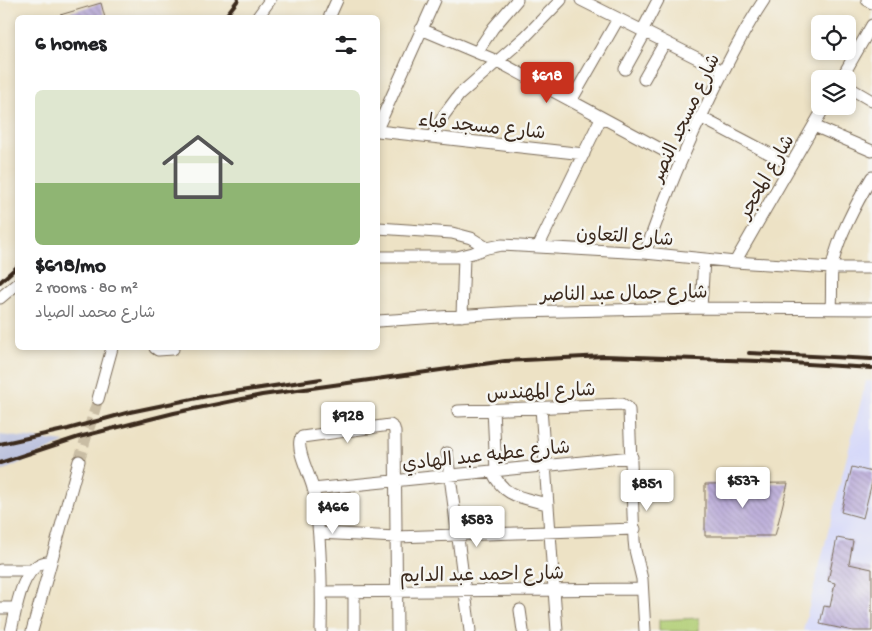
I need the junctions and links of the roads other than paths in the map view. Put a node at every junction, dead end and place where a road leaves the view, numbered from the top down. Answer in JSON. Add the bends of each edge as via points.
{"nodes":[{"id":1,"x":262,"y":0,"type":"edge"},
{"id":2,"x":270,"y":0,"type":"edge"},
{"id":3,"x":337,"y":0,"type":"edge"},
{"id":4,"x":434,"y":0,"type":"edge"},
{"id":5,"x":517,"y":0,"type":"edge"},
{"id":6,"x":561,"y":0,"type":"edge"},
{"id":7,"x":580,"y":0,"type":"edge"},
{"id":8,"x":658,"y":0,"type":"edge"},
{"id":9,"x":764,"y":0,"type":"edge"},
{"id":10,"x":867,"y":0,"type":"edge"},
{"id":11,"x":872,"y":3,"type":"edge"},
{"id":12,"x":256,"y":15,"type":"edge"},
{"id":13,"x":258,"y":15,"type":"edge"},
{"id":14,"x":330,"y":15,"type":"edge"},
{"id":15,"x":618,"y":19,"type":"junction"},
{"id":16,"x":872,"y":24,"type":"edge"},
{"id":17,"x":421,"y":30,"type":"junction"},
{"id":18,"x":644,"y":32,"type":"junction"},
{"id":19,"x":665,"y":42,"type":"junction"},
{"id":20,"x":867,"y":44,"type":"edge"},
{"id":21,"x":477,"y":52,"type":"junction"},
{"id":22,"x":496,"y":61,"type":"junction"},
{"id":23,"x":625,"y":69,"type":"dead end"},
{"id":24,"x":848,"y":70,"type":"edge"},
{"id":25,"x":723,"y":71,"type":"junction"},
{"id":26,"x":644,"y":79,"type":"dead end"},
{"id":27,"x":856,"y":92,"type":"edge"},
{"id":28,"x":571,"y":101,"type":"junction"},
{"id":29,"x":872,"y":101,"type":"edge"},
{"id":30,"x":820,"y":115,"type":"edge"},
{"id":31,"x":700,"y":117,"type":"junction"},
{"id":32,"x":601,"y":118,"type":"junction"},
{"id":33,"x":380,"y":122,"type":"edge"},
{"id":34,"x":814,"y":126,"type":"junction"},
{"id":35,"x":380,"y":131,"type":"edge"},
{"id":36,"x":432,"y":137,"type":"junction"},
{"id":37,"x":872,"y":151,"type":"edge"},
{"id":38,"x":584,"y":154,"type":"junction"},
{"id":39,"x":681,"y":160,"type":"junction"},
{"id":40,"x":791,"y":165,"type":"junction"},
{"id":41,"x":872,"y":176,"type":"edge"},
{"id":42,"x":380,"y":228,"type":"edge"},
{"id":43,"x":538,"y":247,"type":"junction"},
{"id":44,"x":487,"y":248,"type":"junction"},
{"id":45,"x":645,"y":253,"type":"junction"},
{"id":46,"x":464,"y":256,"type":"junction"},
{"id":47,"x":380,"y":257,"type":"edge"},
{"id":48,"x":704,"y":259,"type":"junction"},
{"id":49,"x":735,"y":262,"type":"junction"},
{"id":50,"x":832,"y":268,"type":"junction"},
{"id":51,"x":872,"y":268,"type":"edge"},
{"id":52,"x":15,"y":286,"type":"edge"},
{"id":53,"x":0,"y":298,"type":"edge"},
{"id":54,"x":700,"y":308,"type":"junction"},
{"id":55,"x":832,"y":308,"type":"junction"},
{"id":56,"x":872,"y":309,"type":"edge"},
{"id":57,"x":462,"y":316,"type":"junction"},
{"id":58,"x":380,"y":321,"type":"edge"},
{"id":59,"x":111,"y":350,"type":"edge"},
{"id":60,"x":98,"y":399,"type":"tunnel mouth"},
{"id":61,"x":541,"y":408,"type":"junction"},
{"id":62,"x":493,"y":410,"type":"junction"},
{"id":63,"x":458,"y":411,"type":"dead end"},
{"id":64,"x":447,"y":453,"type":"dead end"},
{"id":65,"x":632,"y":457,"type":"junction"},
{"id":66,"x":79,"y":461,"type":"tunnel mouth"},
{"id":67,"x":546,"y":466,"type":"junction"},
{"id":68,"x":494,"y":471,"type":"junction"},
{"id":69,"x":450,"y":476,"type":"junction"},
{"id":70,"x":396,"y":481,"type":"junction"},
{"id":71,"x":313,"y":489,"type":"junction"},
{"id":72,"x":548,"y":504,"type":"junction"},
{"id":73,"x":635,"y":529,"type":"junction"},
{"id":74,"x":550,"y":532,"type":"junction"},
{"id":75,"x":319,"y":533,"type":"junction"},
{"id":76,"x":458,"y":535,"type":"junction"},
{"id":77,"x":396,"y":537,"type":"junction"},
{"id":78,"x":51,"y":561,"type":"junction"},
{"id":79,"x":0,"y":570,"type":"edge"},
{"id":80,"x":31,"y":570,"type":"junction"},
{"id":81,"x":554,"y":589,"type":"junction"},
{"id":82,"x":642,"y":589,"type":"junction"},
{"id":83,"x":465,"y":590,"type":"junction"},
{"id":84,"x":322,"y":592,"type":"junction"},
{"id":85,"x":354,"y":592,"type":"junction"},
{"id":86,"x":397,"y":592,"type":"junction"},
{"id":87,"x":0,"y":608,"type":"edge"},
{"id":88,"x":17,"y":608,"type":"junction"},
{"id":89,"x":520,"y":610,"type":"dead end"},
{"id":90,"x":11,"y":631,"type":"edge"},
{"id":91,"x":32,"y":631,"type":"edge"},
{"id":92,"x":321,"y":631,"type":"edge"},
{"id":93,"x":354,"y":631,"type":"edge"},
{"id":94,"x":397,"y":631,"type":"edge"},
{"id":95,"x":470,"y":631,"type":"edge"},
{"id":96,"x":523,"y":631,"type":"edge"},
{"id":97,"x":557,"y":631,"type":"edge"},
{"id":98,"x":645,"y":631,"type":"edge"}],
"edges":[{"from":1,"to":12,"type":"street"},
{"from":2,"to":13,"type":"street"},
{"from":3,"to":14,"type":"street"},
{"from":4,"to":17,"type":"street"},
{"from":5,"to":21,"type":"street"},
{"from":6,"to":22,"type":"street"},
{"from":7,"to":15,"type":"street"},
{"from":8,"to":18,"type":"street"},
{"from":9,"to":25,"type":"street","name":"شارع مسجد النصر"},
{"from":10,"to":11,"type":"street"},
{"from":15,"to":18,"type":"street"},
{"from":15,"to":28,"type":"street"},
{"from":16,"to":20,"type":"street"},
{"from":17,"to":21,"type":"street"},
{"from":17,"to":33,"type":"street"},
{"from":18,"to":19,"type":"street"},
{"from":18,"to":23,"type":"street"},
{"from":19,"to":25,"type":"street"},
{"from":19,"to":26,"type":"street"},
{"from":20,"to":24,"type":"street"},
{"from":21,"to":22,"type":"street"},
{"from":22,"to":28,"type":"street"},
{"from":22,"to":36,"type":"street","via":[[455,100]]},
{"from":25,"to":31,"type":"street","name":"شارع مسجد النصر"},
{"from":27,"to":29,"type":"street"},
{"from":28,"to":32,"type":"street"},
{"from":30,"to":34,"type":"street","name":"شارع المحجر"},
{"from":31,"to":39,"type":"street","name":"شارع مسجد النصر"},
{"from":31,"to":40,"type":"street"},
{"from":32,"to":38,"type":"street"},
{"from":32,"to":39,"type":"street"},
{"from":34,"to":37,"type":"street"},
{"from":34,"to":40,"type":"street","name":"شارع المحجر"},
{"from":35,"to":36,"type":"street","name":"شارع مسجد قباء"},
{"from":36,"to":38,"type":"street","name":"شارع مسجد قباء"},
{"from":38,"to":43,"type":"street"},
{"from":39,"to":45,"type":"street","name":"شارع مسجد النصر"},
{"from":40,"to":49,"type":"street","name":"شارع المحجر"},
{"from":41,"to":50,"type":"street","via":[[839,244]]},
{"from":42,"to":44,"type":"street","via":[[452,233],[471,238]]},
{"from":43,"to":44,"type":"street","name":"شارع التعاون"},
{"from":43,"to":45,"type":"street","name":"شارع التعاون"},
{"from":44,"to":46,"type":"street","name":"شارع التعاون"},
{"from":45,"to":48,"type":"street","name":"شارع التعاون"},
{"from":46,"to":47,"type":"street","name":"شارع التعاون"},
{"from":46,"to":57,"type":"street"},
{"from":48,"to":49,"type":"street","name":"شارع التعاون"},
{"from":48,"to":54,"type":"street"},
{"from":49,"to":50,"type":"street","name":"شارع التعاون"},
{"from":50,"to":51,"type":"street","name":"شارع التعاون"},
{"from":50,"to":55,"type":"street"},
{"from":52,"to":53,"type":"street"},
{"from":54,"to":55,"type":"street","name":"شارع جمال عبد الناصر"},
{"from":54,"to":57,"type":"street","name":"شارع جمال عبد الناصر"},
{"from":55,"to":56,"type":"street","name":"شارع جمال عبد الناصر"},
{"from":57,"to":58,"type":"street","name":"شارع جمال عبد الناصر"},
{"from":59,"to":60,"type":"street"},
{"from":61,"to":62,"type":"street","name":"شارع المهندس"},
{"from":61,"to":65,"type":"street","name":"شارع المهندس","via":[[625,405],[629,410]]},
{"from":61,"to":67,"type":"street"},
{"from":62,"to":63,"type":"street","name":"شارع المهندس"},
{"from":62,"to":68,"type":"street"},
{"from":64,"to":69,"type":"street"},
{"from":65,"to":67,"type":"street","name":"شارع عطيه عبد الهادي"},
{"from":65,"to":73,"type":"street"},
{"from":66,"to":78,"type":"street"},
{"from":67,"to":68,"type":"street","name":"شارع عطيه عبد الهادي"},
{"from":67,"to":72,"type":"street"},
{"from":68,"to":69,"type":"street","name":"شارع عطيه عبد الهادي"},
{"from":68,"to":72,"type":"street","via":[[496,480],[512,494]]},
{"from":69,"to":70,"type":"street","name":"شارع عطيه عبد الهادي"},
{"from":69,"to":76,"type":"street"},
{"from":70,"to":71,"type":"street","name":"شارع عطيه عبد الهادي"},
{"from":70,"to":71,"type":"street","via":[[395,432],[390,425],[302,437],[299,444]]},
{"from":70,"to":77,"type":"street"},
{"from":71,"to":75,"type":"street"},
{"from":72,"to":74,"type":"street"},
{"from":73,"to":74,"type":"street"},
{"from":73,"to":82,"type":"street"},
{"from":74,"to":76,"type":"street"},
{"from":74,"to":81,"type":"street"},
{"from":75,"to":77,"type":"street"},
{"from":75,"to":84,"type":"street"},
{"from":76,"to":77,"type":"street"},
{"from":76,"to":83,"type":"street"},
{"from":77,"to":86,"type":"street"},
{"from":78,"to":80,"type":"street"},
{"from":78,"to":91,"type":"street"},
{"from":79,"to":80,"type":"street"},
{"from":80,"to":88,"type":"street","via":[[22,586]]},
{"from":81,"to":82,"type":"street","name":"شارع احمد عبد الدايم"},
{"from":81,"to":83,"type":"street","name":"شارع احمد عبد الدايم"},
{"from":81,"to":97,"type":"street"},
{"from":82,"to":98,"type":"street"},
{"from":83,"to":86,"type":"street","name":"شارع احمد عبد الدايم"},
{"from":83,"to":95,"type":"street"},
{"from":84,"to":85,"type":"street","name":"شارع احمد عبد الدايم"},
{"from":84,"to":92,"type":"street"},
{"from":85,"to":86,"type":"street","name":"شارع احمد عبد الدايم"},
{"from":85,"to":93,"type":"street"},
{"from":86,"to":94,"type":"street"},
{"from":87,"to":88,"type":"street"},
{"from":88,"to":90,"type":"street"},
{"from":89,"to":96,"type":"street"}]}
